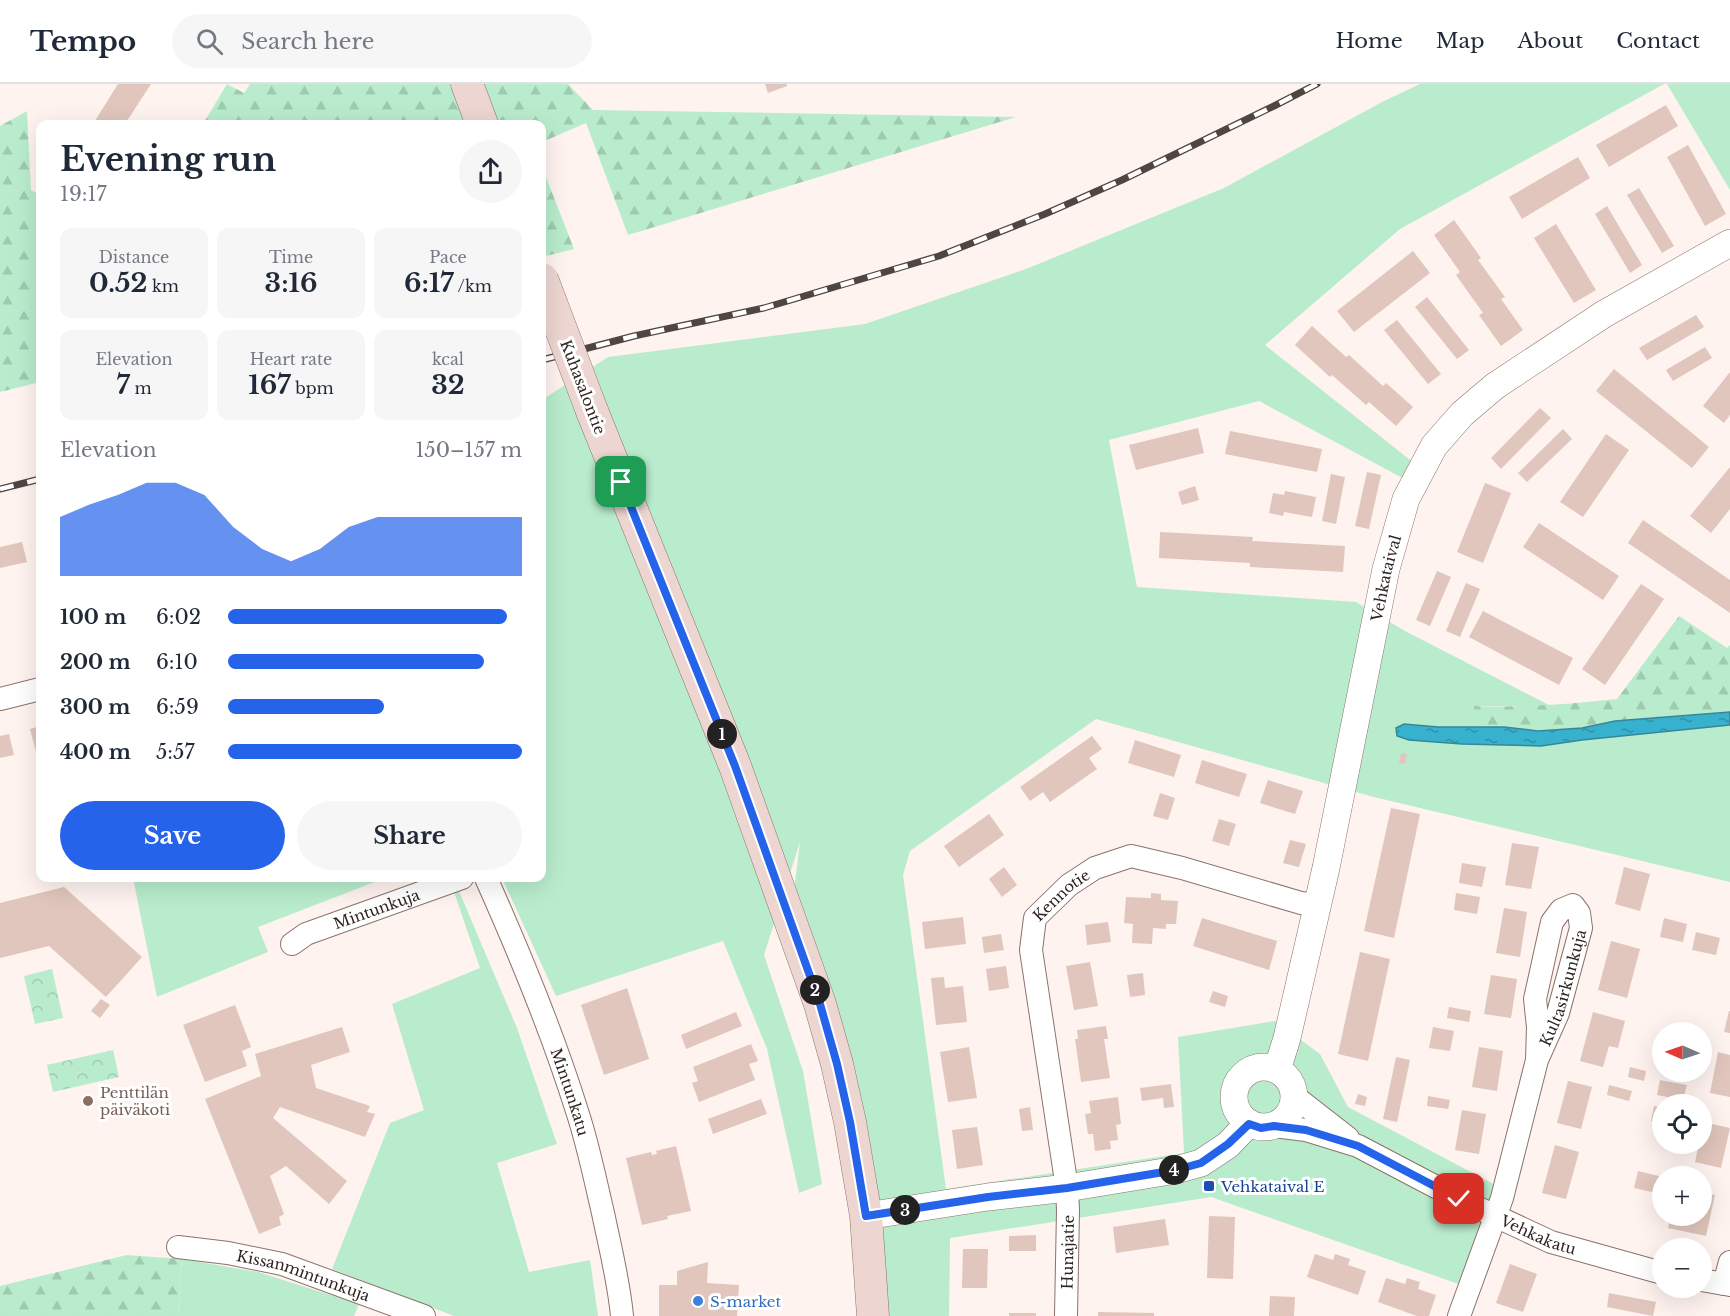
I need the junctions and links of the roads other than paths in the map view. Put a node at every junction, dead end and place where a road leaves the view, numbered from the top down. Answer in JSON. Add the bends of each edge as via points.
{"nodes":[{"id":1,"x":467,"y":84,"type":"edge"},
{"id":2,"x":480,"y":120,"type":"edge"},
{"id":3,"x":1730,"y":243,"type":"edge"},
{"id":4,"x":546,"y":290,"type":"edge"},
{"id":5,"x":36,"y":690,"type":"edge"},
{"id":6,"x":0,"y":699,"type":"edge"},
{"id":7,"x":451,"y":882,"type":"edge"},
{"id":8,"x":488,"y":882,"type":"edge"},
{"id":9,"x":1317,"y":905,"type":"junction"},
{"id":10,"x":292,"y":944,"type":"dead end"},
{"id":11,"x":1537,"y":1060,"type":"junction"},
{"id":12,"x":1277,"y":1070,"type":"junction"},
{"id":13,"x":1294,"y":1096,"type":"junction"},
{"id":14,"x":1261,"y":1125,"type":"junction"},
{"id":15,"x":1358,"y":1146,"type":"junction"},
{"id":16,"x":1067,"y":1188,"type":"junction"},
{"id":17,"x":866,"y":1216,"type":"junction"},
{"id":18,"x":1495,"y":1216,"type":"junction"},
{"id":19,"x":178,"y":1247,"type":"dead end"},
{"id":20,"x":1730,"y":1262,"type":"edge"},
{"id":21,"x":1652,"y":1271,"type":"edge"},
{"id":22,"x":1712,"y":1282,"type":"edge"},
{"id":23,"x":1727,"y":1285,"type":"edge"},
{"id":24,"x":424,"y":1316,"type":"edge"},
{"id":25,"x":622,"y":1316,"type":"edge"},
{"id":26,"x":873,"y":1316,"type":"edge"},
{"id":27,"x":1066,"y":1316,"type":"edge"},
{"id":28,"x":1459,"y":1316,"type":"edge"}],
"edges":[{"from":1,"to":2,"type":"main road"},
{"from":3,"to":9,"type":"street","name":"Vehkataival","via":[[1604,314],[1495,386],[1462,414],[1434,446],[1406,499],[1386,569]]},
{"from":4,"to":17,"type":"main road","name":"Kuhasalontie","bridge":true,"via":[[735,766],[820,1004],[842,1088]]},
{"from":5,"to":6,"type":"street"},
{"from":7,"to":10,"type":"street","name":"Mintunkuja","via":[[306,934]]},
{"from":8,"to":25,"type":"street","name":"Mintunkatu","via":[[528,974],[578,1112],[607,1231]]},
{"from":9,"to":12,"type":"street","name":"Vehkataival"},
{"from":9,"to":16,"type":"street","name":"Kennotie","via":[[1131,856],[1095,868],[1069,885],[1035,918],[1031,950]]},
{"from":11,"to":11,"type":"street","name":"Kultasirkunkuja","via":[[1535,999],[1551,922],[1561,910],[1573,905],[1579,913],[1581,928],[1558,1013]]},
{"from":11,"to":18,"type":"street","name":"Kultasirkunkuja"},
{"from":12,"to":13,"type":"street","via":[[1292,1085]]},
{"from":12,"to":14,"type":"street","via":[[1266,1067],[1245,1074],[1234,1094],[1240,1116]]},
{"from":13,"to":14,"type":"street","via":[[1285,1119]]},
{"from":13,"to":15,"type":"street","name":"Vehkakatu"},
{"from":14,"to":15,"type":"street","name":"Vehkakatu","via":[[1306,1130]]},
{"from":14,"to":16,"type":"street","via":[[1201,1163]]},
{"from":15,"to":18,"type":"street","name":"Vehkakatu"},
{"from":16,"to":17,"type":"street"},
{"from":16,"to":27,"type":"street","name":"Hunajatie"},
{"from":17,"to":26,"type":"main road","name":"Kuhasalontie"},
{"from":18,"to":21,"type":"street","name":"Vehkakatu","via":[[1551,1242]]},
{"from":18,"to":28,"type":"street"},
{"from":19,"to":24,"type":"street","name":"Kissanmintunkuja","via":[[282,1264]]},
{"from":20,"to":23,"type":"street"},
{"from":22,"to":23,"type":"street"}]}
